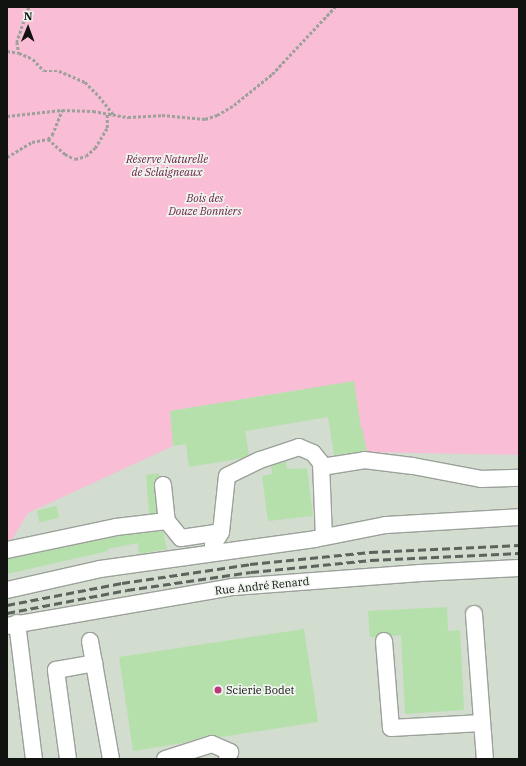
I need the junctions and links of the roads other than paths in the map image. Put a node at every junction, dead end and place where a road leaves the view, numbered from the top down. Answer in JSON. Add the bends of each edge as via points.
{"nodes":[{"id":1,"x":328,"y":466,"type":"dead end"},
{"id":2,"x":519,"y":478,"type":"edge"},
{"id":3,"x":164,"y":484,"type":"dead end"},
{"id":4,"x":519,"y":517,"type":"edge"},
{"id":5,"x":166,"y":521,"type":"junction"},
{"id":6,"x":221,"y":532,"type":"junction"},
{"id":7,"x":324,"y":537,"type":"junction"},
{"id":8,"x":181,"y":538,"type":"junction"},
{"id":9,"x":7,"y":550,"type":"edge"},
{"id":10,"x":214,"y":553,"type":"junction"},
{"id":11,"x":184,"y":557,"type":"junction"},
{"id":12,"x":519,"y":568,"type":"edge"},
{"id":13,"x":7,"y":590,"type":"edge"},
{"id":14,"x":474,"y":614,"type":"dead end"},
{"id":15,"x":12,"y":625,"type":"edge"},
{"id":16,"x":90,"y":641,"type":"dead end"},
{"id":17,"x":384,"y":641,"type":"dead end"},
{"id":18,"x":94,"y":663,"type":"junction"},
{"id":19,"x":482,"y":723,"type":"junction"},
{"id":20,"x":34,"y":759,"type":"edge"},
{"id":21,"x":68,"y":759,"type":"edge"},
{"id":22,"x":111,"y":759,"type":"edge"},
{"id":23,"x":165,"y":759,"type":"edge"},
{"id":24,"x":227,"y":759,"type":"edge"},
{"id":25,"x":485,"y":759,"type":"edge"}],
"edges":[{"from":1,"to":2,"type":"street","via":[[364,460],[413,466],[481,480]]},
{"from":3,"to":5,"type":"street"},
{"from":4,"to":7,"type":"street","via":[[386,525]]},
{"from":5,"to":8,"type":"street"},
{"from":5,"to":9,"type":"street","via":[[116,527]]},
{"from":6,"to":7,"type":"street","via":[[227,476],[260,460],[299,447],[313,453],[321,464]]},
{"from":6,"to":8,"type":"street"},
{"from":6,"to":10,"type":"street","via":[[213,545]]},
{"from":7,"to":10,"type":"street"},
{"from":8,"to":11,"type":"street"},
{"from":10,"to":11,"type":"street"},
{"from":11,"to":13,"type":"street","via":[[100,569]]},
{"from":12,"to":15,"type":"street","name":"Rue André Renard","via":[[420,572],[233,587]]},
{"from":14,"to":19,"type":"street"},
{"from":15,"to":20,"type":"street"},
{"from":16,"to":18,"type":"street"},
{"from":17,"to":19,"type":"street","via":[[391,728]]},
{"from":18,"to":21,"type":"street","via":[[56,670]]},
{"from":18,"to":22,"type":"street"},
{"from":19,"to":25,"type":"street"},
{"from":23,"to":24,"type":"street","via":[[212,744],[230,752]]}]}
